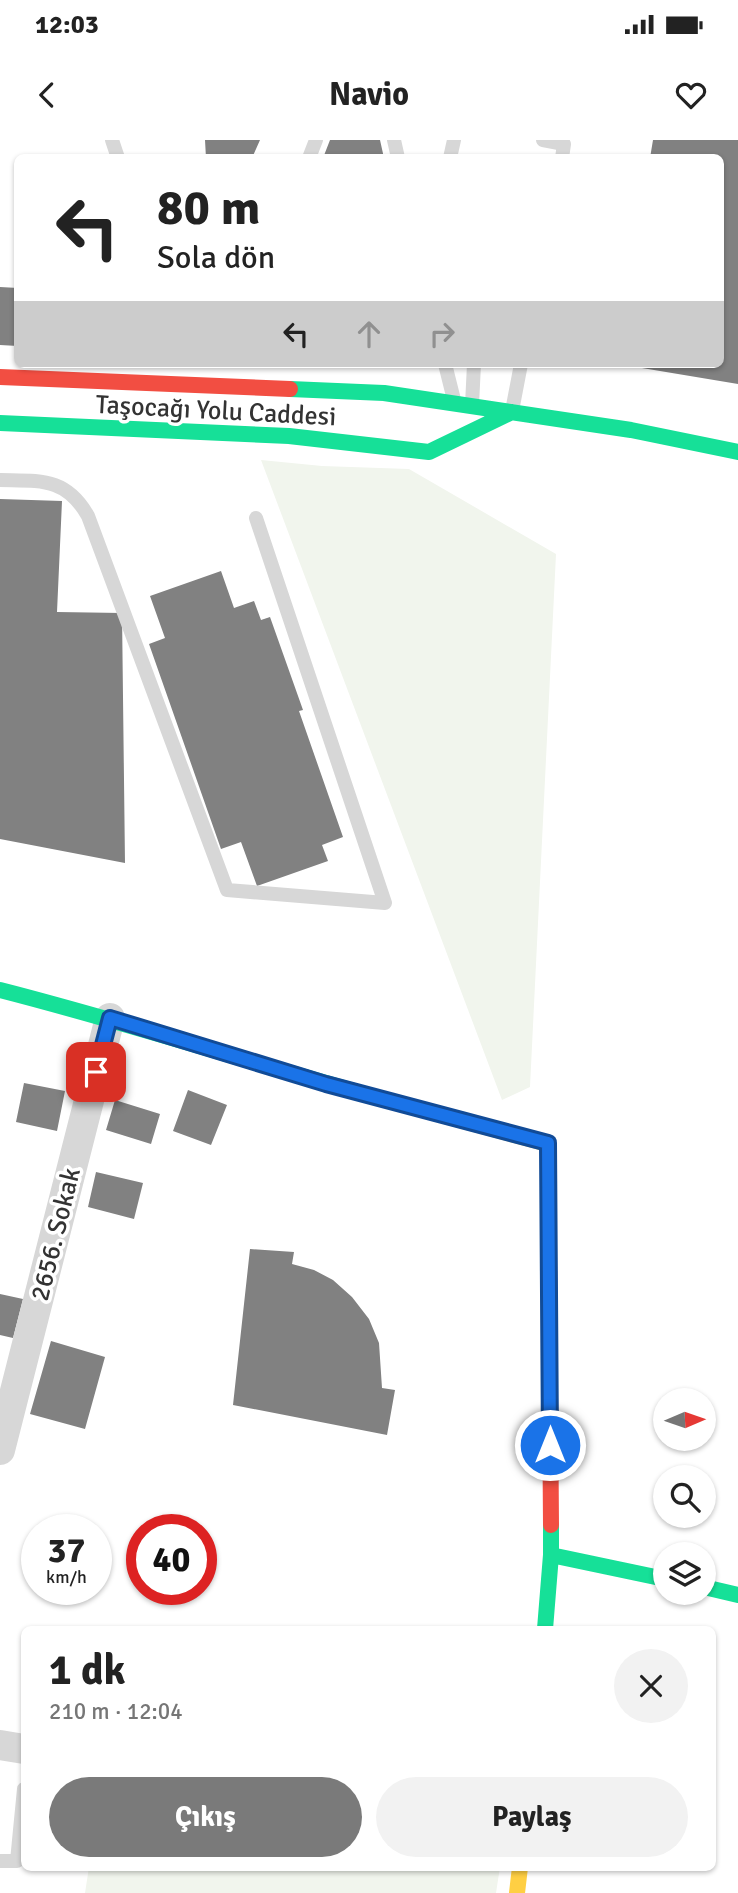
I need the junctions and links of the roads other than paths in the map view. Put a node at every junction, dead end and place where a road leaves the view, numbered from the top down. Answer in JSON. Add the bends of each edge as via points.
{"nodes":[{"id":1,"x":544,"y":140,"type":"edge"},
{"id":2,"x":563,"y":154,"type":"edge"},
{"id":3,"x":193,"y":368,"type":"edge"},
{"id":4,"x":446,"y":368,"type":"edge"},
{"id":5,"x":474,"y":368,"type":"edge"},
{"id":6,"x":521,"y":368,"type":"edge"},
{"id":7,"x":0,"y":377,"type":"edge"},
{"id":8,"x":193,"y":385,"type":"junction"},
{"id":9,"x":454,"y":404,"type":"junction"},
{"id":10,"x":472,"y":406,"type":"junction"},
{"id":11,"x":512,"y":412,"type":"junction"},
{"id":12,"x":0,"y":423,"type":"edge"},
{"id":13,"x":738,"y":452,"type":"edge"},
{"id":14,"x":0,"y":480,"type":"edge"},
{"id":15,"x":256,"y":518,"type":"dead end"},
{"id":16,"x":0,"y":990,"type":"edge"},
{"id":17,"x":110,"y":1018,"type":"junction"},
{"id":18,"x":0,"y":1450,"type":"edge"},
{"id":19,"x":551,"y":1555,"type":"junction"},
{"id":20,"x":653,"y":1576,"type":"edge"},
{"id":21,"x":716,"y":1590,"type":"edge"},
{"id":22,"x":738,"y":1595,"type":"edge"},
{"id":23,"x":545,"y":1626,"type":"edge"},
{"id":24,"x":0,"y":1745,"type":"edge"},
{"id":25,"x":21,"y":1748,"type":"edge"},
{"id":26,"x":21,"y":1820,"type":"edge"},
{"id":27,"x":0,"y":1861,"type":"edge"},
{"id":28,"x":520,"y":1871,"type":"edge"},
{"id":29,"x":517,"y":1893,"type":"edge"}],
"edges":[{"from":1,"to":2,"type":"lane","via":[[564,145]]},
{"from":3,"to":8,"type":"lane"},
{"from":4,"to":9,"type":"lane"},
{"from":5,"to":10,"type":"lane"},
{"from":6,"to":11,"type":"lane"},
{"from":7,"to":8,"type":"main road","name":"Taşocağı Yolu Caddesi"},
{"from":8,"to":9,"type":"main road","name":"Taşocağı Yolu Caddesi","via":[[216,381],[384,393]]},
{"from":9,"to":10,"type":"main road","name":"Taşocağı Yolu Caddesi"},
{"from":10,"to":11,"type":"main road","name":"Taşocağı Yolu Caddesi"},
{"from":11,"to":12,"type":"main road","name":"Taşocağı Yolu Caddesi","via":[[429,452],[289,436]]},
{"from":11,"to":13,"type":"main road","name":"Taşocağı Yolu Caddesi","via":[[631,429]]},
{"from":14,"to":15,"type":"lane","via":[[49,482],[70,493],[84,510],[227,890],[385,903]]},
{"from":16,"to":17,"type":"main road"},
{"from":17,"to":18,"type":"street","name":"2656. Sokak"},
{"from":17,"to":19,"type":"main road","via":[[326,1084],[548,1143]]},
{"from":19,"to":20,"type":"main road"},
{"from":19,"to":23,"type":"main road"},
{"from":21,"to":22,"type":"main road"},
{"from":24,"to":25,"type":"street"},
{"from":26,"to":27,"type":"lane","via":[[17,1861]]},
{"from":28,"to":29,"type":"main road"}]}
